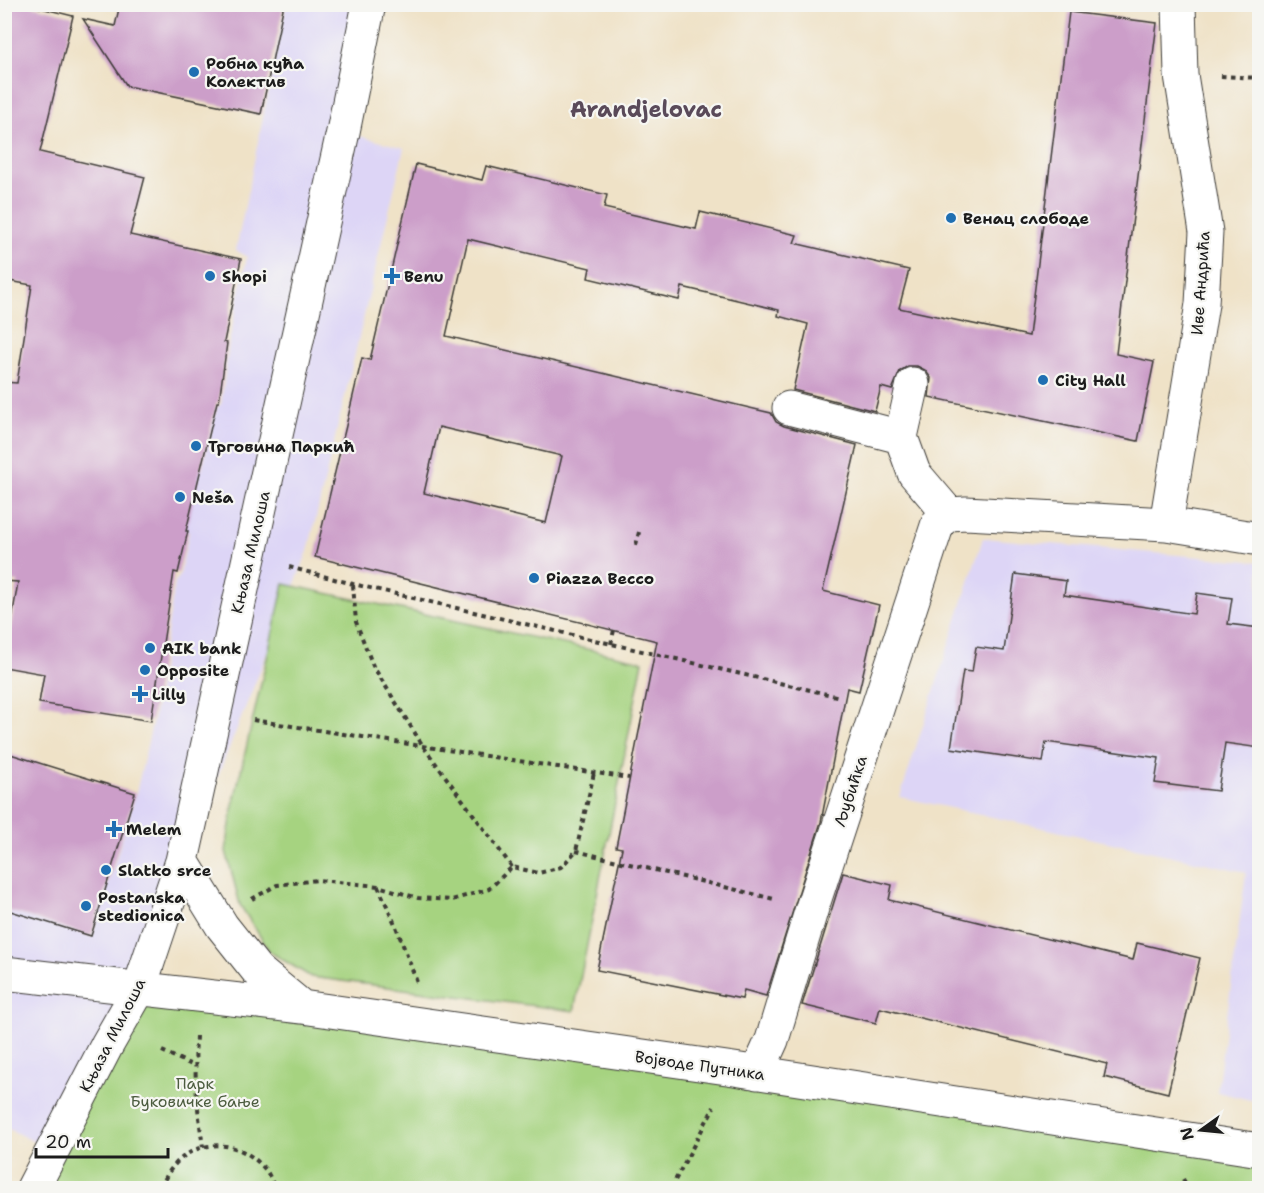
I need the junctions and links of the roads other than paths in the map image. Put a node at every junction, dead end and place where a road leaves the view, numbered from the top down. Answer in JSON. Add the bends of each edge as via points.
{"nodes":[{"id":1,"x":369,"y":4,"type":"edge"},
{"id":2,"x":1179,"y":4,"type":"edge"},
{"id":3,"x":913,"y":384,"type":"dead end"},
{"id":4,"x":789,"y":408,"type":"dead end"},
{"id":5,"x":901,"y":437,"type":"junction"},
{"id":6,"x":949,"y":514,"type":"junction"},
{"id":7,"x":1166,"y":524,"type":"junction"},
{"id":8,"x":1260,"y":539,"type":"edge"},
{"id":9,"x":182,"y":861,"type":"junction"},
{"id":10,"x":4,"y":973,"type":"edge"},
{"id":11,"x":139,"y":989,"type":"junction"},
{"id":12,"x":302,"y":1007,"type":"junction"},
{"id":13,"x":757,"y":1073,"type":"junction"},
{"id":14,"x":1260,"y":1150,"type":"edge"},
{"id":15,"x":34,"y":1185,"type":"edge"}],
"edges":[{"from":1,"to":9,"type":"street","name":"Књаза Милоша"},
{"from":2,"to":7,"type":"street","name":"Иве Андрића","via":[[1181,75],[1206,232],[1202,304]]},
{"from":3,"to":5,"type":"street"},
{"from":4,"to":5,"type":"street"},
{"from":5,"to":6,"type":"street","via":[[914,473]]},
{"from":6,"to":7,"type":"street"},
{"from":6,"to":13,"type":"street","name":"Љубићка","via":[[938,523],[772,1040]]},
{"from":7,"to":8,"type":"street"},
{"from":9,"to":11,"type":"street","name":"Књаза Милоша"},
{"from":9,"to":12,"type":"street","via":[[222,926],[257,970]]},
{"from":10,"to":11,"type":"street","name":"Војводе Путника"},
{"from":11,"to":12,"type":"street","name":"Војводе Путника"},
{"from":11,"to":15,"type":"street","name":"Књаза Милоша"},
{"from":12,"to":13,"type":"street","name":"Војводе Путника"},
{"from":13,"to":14,"type":"street","name":"Војводе Путника"}]}
